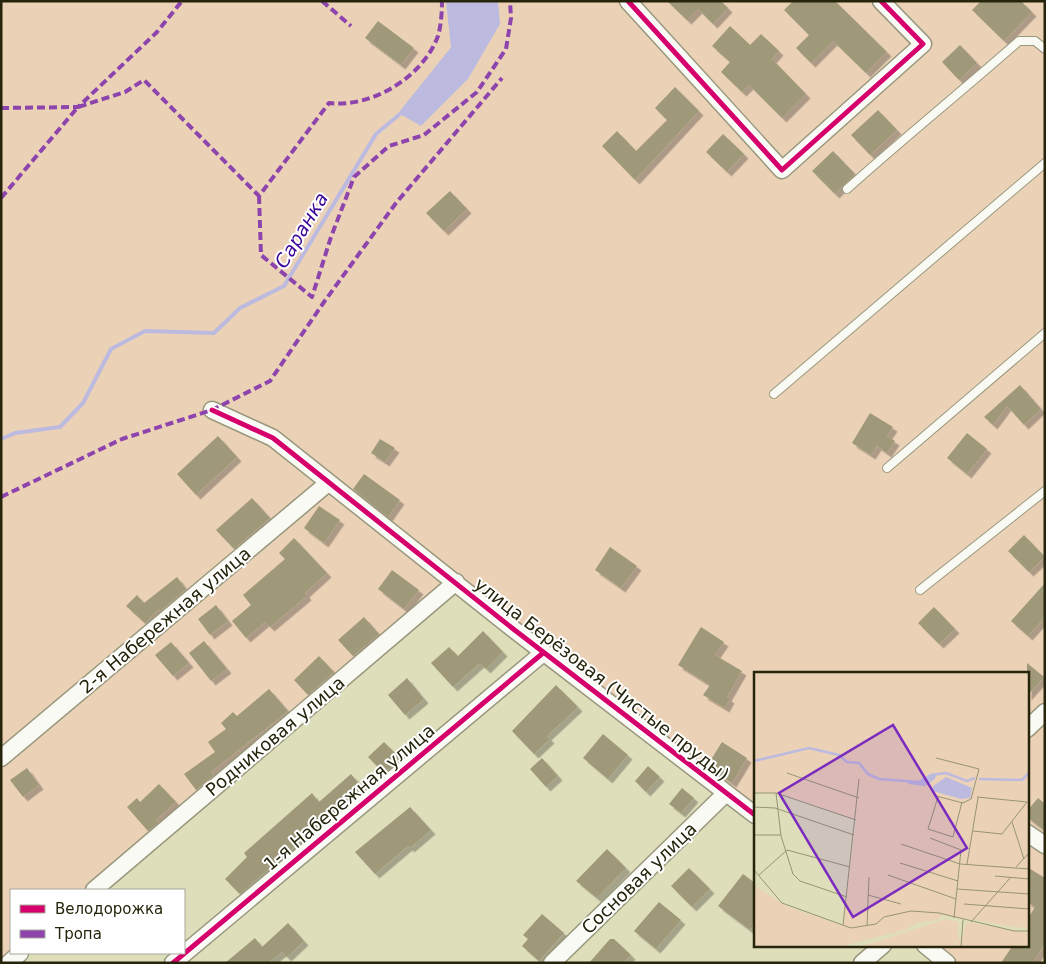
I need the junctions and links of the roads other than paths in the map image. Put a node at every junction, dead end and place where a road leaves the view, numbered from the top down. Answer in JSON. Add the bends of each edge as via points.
{"nodes":[{"id":1,"x":628,"y":1,"type":"edge"},
{"id":2,"x":881,"y":1,"type":"edge"},
{"id":3,"x":1045,"y":48,"type":"edge"},
{"id":4,"x":1045,"y":164,"type":"edge"},
{"id":5,"x":847,"y":189,"type":"dead end"},
{"id":6,"x":1045,"y":333,"type":"edge"},
{"id":7,"x":774,"y":394,"type":"dead end"},
{"id":8,"x":212,"y":410,"type":"dead end"},
{"id":9,"x":887,"y":468,"type":"dead end"},
{"id":10,"x":328,"y":483,"type":"junction"},
{"id":11,"x":1045,"y":492,"type":"edge"},
{"id":12,"x":456,"y":582,"type":"junction"},
{"id":13,"x":920,"y":590,"type":"dead end"},
{"id":14,"x":543,"y":653,"type":"junction"},
{"id":15,"x":1045,"y":712,"type":"edge"},
{"id":16,"x":1028,"y":728,"type":"edge"},
{"id":17,"x":1,"y":758,"type":"edge"},
{"id":18,"x":726,"y":793,"type":"junction"},
{"id":19,"x":754,"y":814,"type":"edge"},
{"id":20,"x":1028,"y":834,"type":"edge"},
{"id":21,"x":1045,"y":845,"type":"edge"},
{"id":22,"x":95,"y":889,"type":"edge"},
{"id":23,"x":882,"y":946,"type":"edge"},
{"id":24,"x":926,"y":946,"type":"edge"},
{"id":25,"x":185,"y":953,"type":"edge"},
{"id":26,"x":19,"y":954,"type":"edge"},
{"id":27,"x":184,"y":954,"type":"edge"},
{"id":28,"x":9,"y":963,"type":"edge"},
{"id":29,"x":173,"y":963,"type":"edge"},
{"id":30,"x":552,"y":963,"type":"edge"},
{"id":31,"x":862,"y":963,"type":"edge"},
{"id":32,"x":947,"y":963,"type":"edge"}],
"edges":[{"from":1,"to":2,"type":"street","via":[[782,170],[923,44]]},
{"from":3,"to":5,"type":"lane","via":[[1035,41],[1019,41]]},
{"from":4,"to":7,"type":"lane"},
{"from":6,"to":9,"type":"lane"},
{"from":8,"to":10,"type":"street","name":"улица Берёзовая (Чистые пруды)","via":[[273,438]]},
{"from":10,"to":12,"type":"street","name":"улица Берёзовая (Чистые пруды)"},
{"from":10,"to":17,"type":"street","name":"2-я Набережная улица"},
{"from":11,"to":13,"type":"lane"},
{"from":12,"to":14,"type":"street","name":"улица Берёзовая (Чистые пруды)"},
{"from":12,"to":22,"type":"street","name":"Родниковая улица"},
{"from":14,"to":18,"type":"street","name":"улица Берёзовая (Чистые пруды)"},
{"from":14,"to":25,"type":"street","name":"1-я Набережная улица"},
{"from":15,"to":16,"type":"street"},
{"from":18,"to":19,"type":"street","name":"улица Берёзовая (Чистые пруды)"},
{"from":18,"to":30,"type":"street","name":"Сосновая улица"},
{"from":20,"to":21,"type":"street"},
{"from":23,"to":31,"type":"street"},
{"from":24,"to":32,"type":"street"},
{"from":26,"to":28,"type":"street"},
{"from":27,"to":29,"type":"street","name":"1-я Набережная улица"}]}
